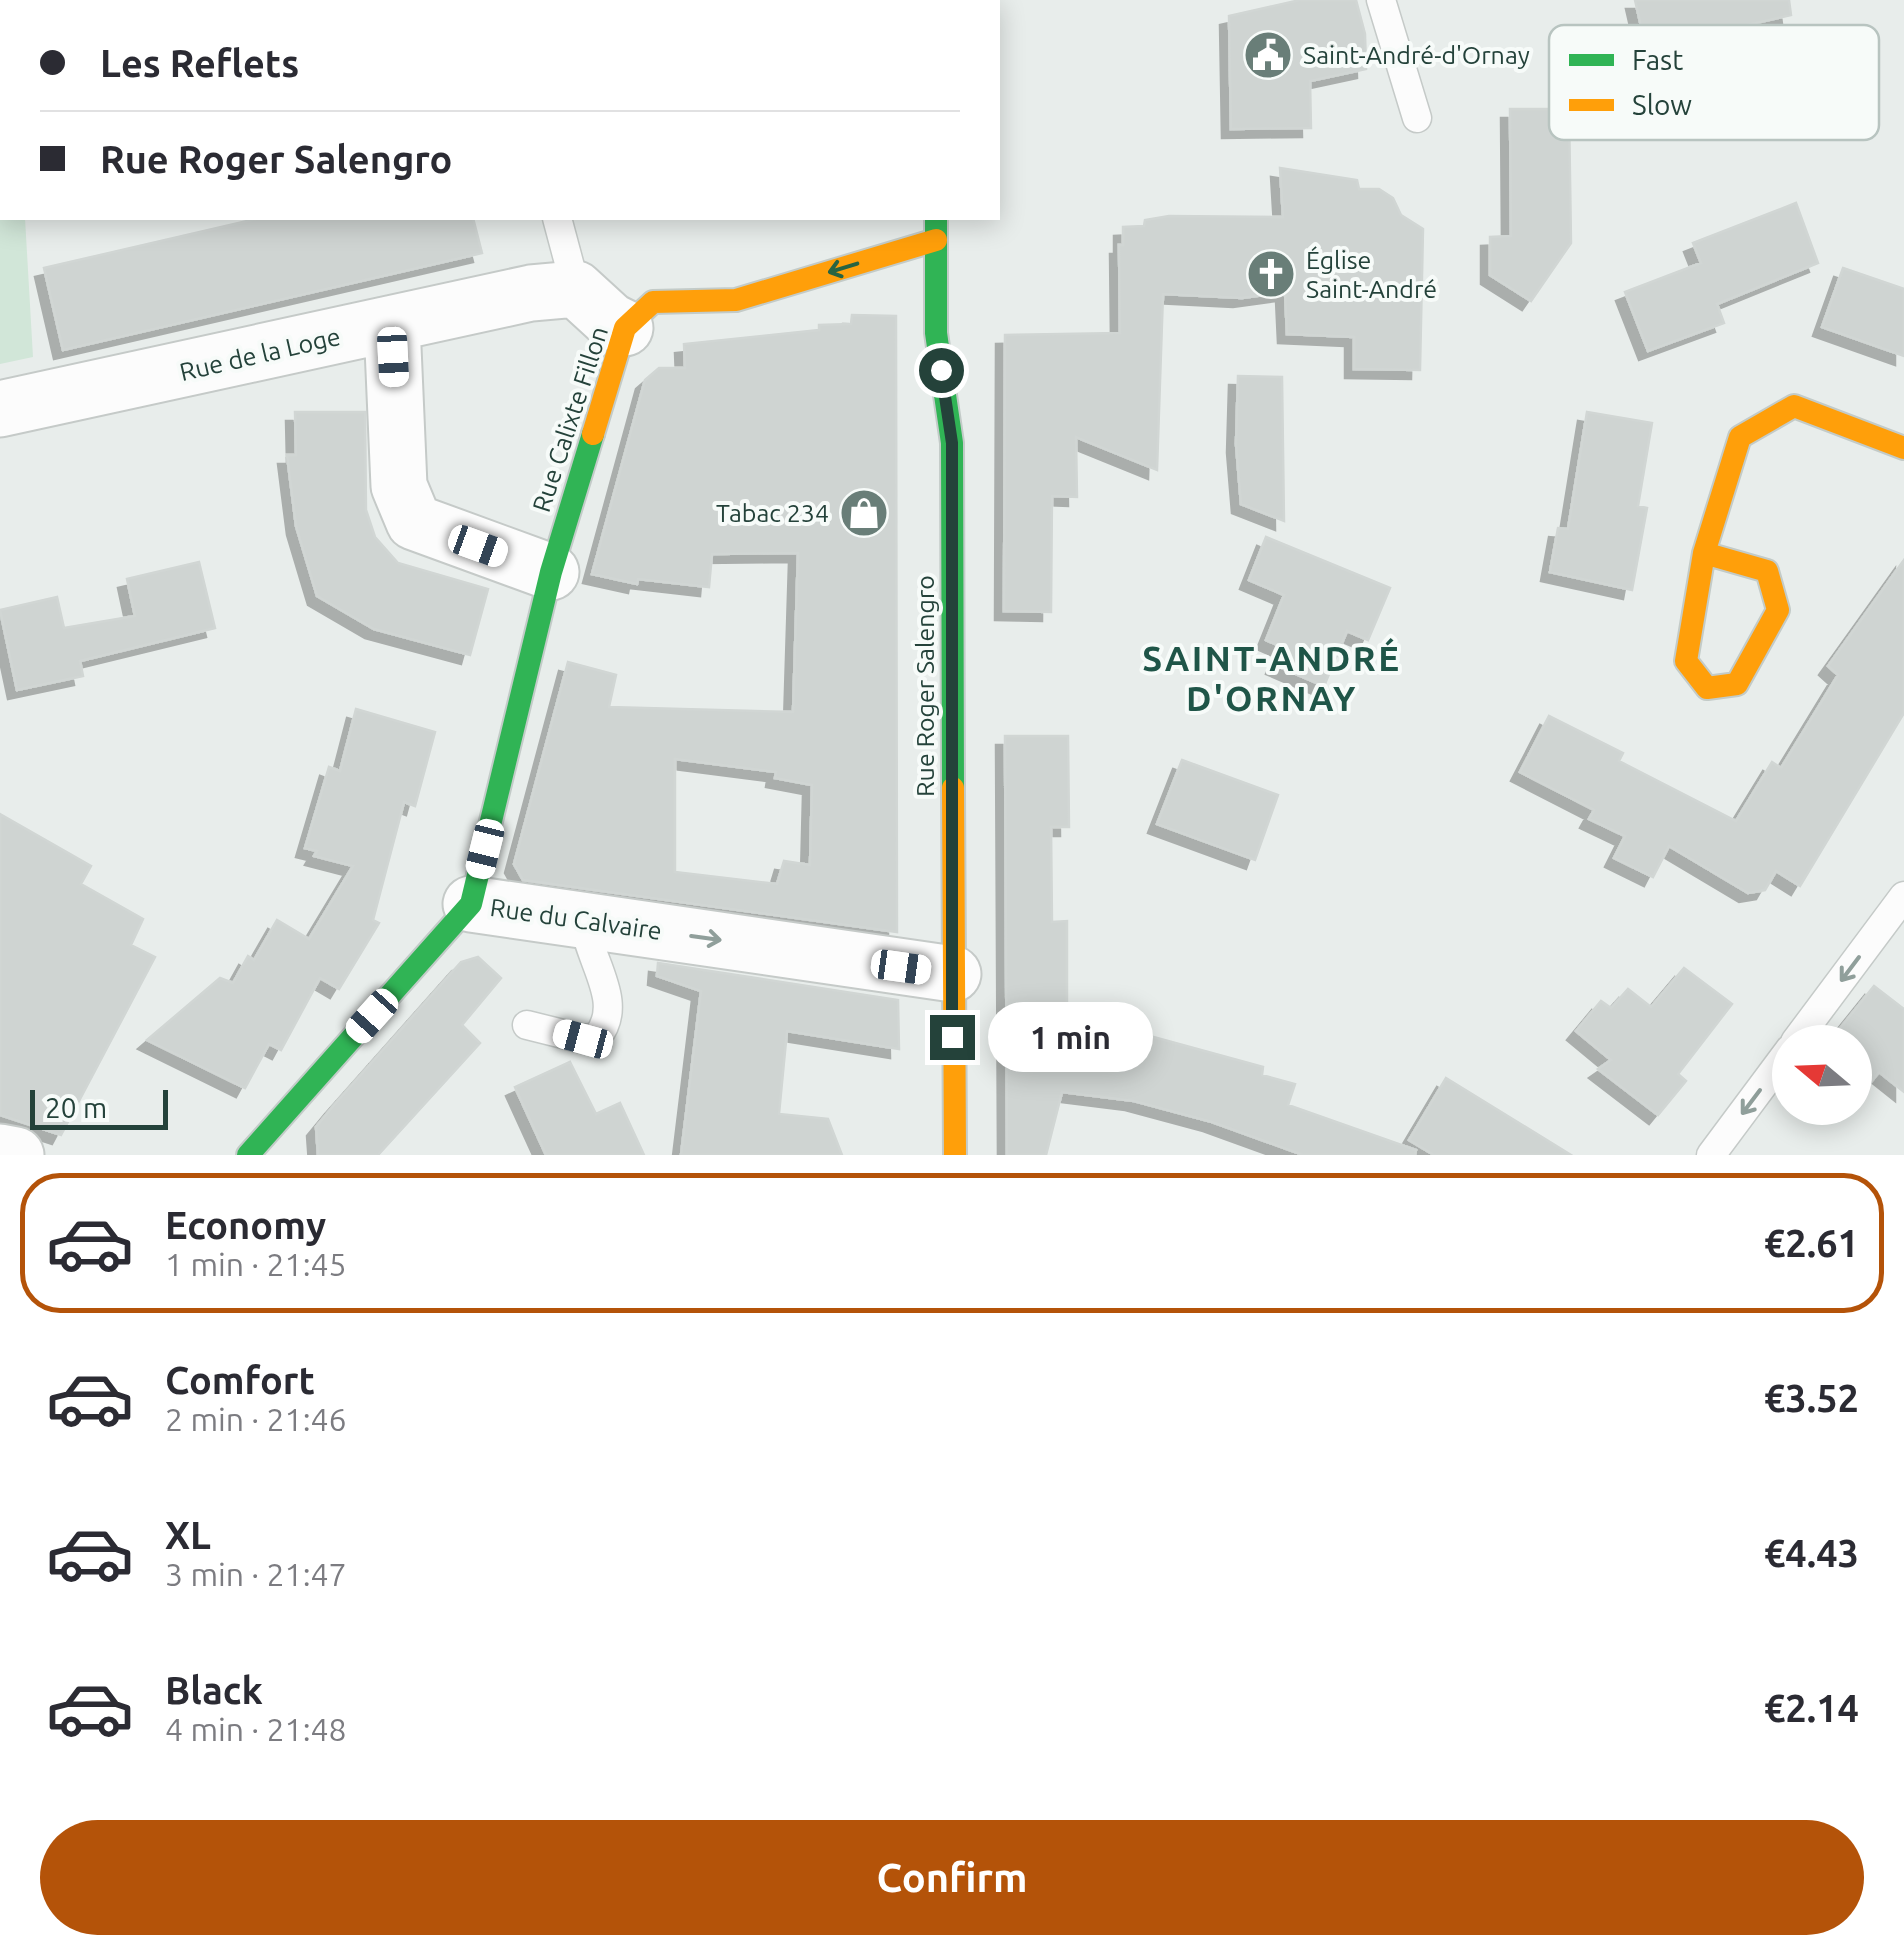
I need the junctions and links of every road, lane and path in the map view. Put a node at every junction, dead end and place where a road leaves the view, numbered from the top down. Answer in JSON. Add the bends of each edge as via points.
{"nodes":[{"id":1,"x":1381,"y":0,"type":"edge"},
{"id":2,"x":1416,"y":118,"type":"dead end"},
{"id":3,"x":558,"y":220,"type":"edge"},
{"id":4,"x":936,"y":228,"type":"edge"},
{"id":5,"x":576,"y":289,"type":"junction"},
{"id":6,"x":392,"y":324,"type":"junction"},
{"id":7,"x":625,"y":328,"type":"junction"},
{"id":8,"x":0,"y":409,"type":"edge"},
{"id":9,"x":1904,"y":448,"type":"edge"},
{"id":10,"x":1704,"y":553,"type":"junction"},
{"id":11,"x":551,"y":572,"type":"junction"},
{"id":12,"x":1904,"y":896,"type":"edge"},
{"id":13,"x":472,"y":904,"type":"junction"},
{"id":14,"x":584,"y":920,"type":"junction"},
{"id":15,"x":954,"y":974,"type":"junction"},
{"id":16,"x":527,"y":1024,"type":"dead end"},
{"id":17,"x":1808,"y":1025,"type":"edge"},
{"id":18,"x":1772,"y":1073,"type":"edge"},
{"id":19,"x":0,"y":1152,"type":"edge"},
{"id":20,"x":16,"y":1155,"type":"edge"},
{"id":21,"x":248,"y":1155,"type":"edge"},
{"id":22,"x":955,"y":1155,"type":"edge"},
{"id":23,"x":1712,"y":1155,"type":"edge"}],
"edges":[{"from":1,"to":2,"type":"lane"},
{"from":3,"to":5,"type":"lane"},
{"from":4,"to":7,"type":"street","name":"Rue Calixte Fillon","one_way":true,"via":[[736,300],[654,302]]},
{"from":4,"to":15,"type":"street","name":"Rue Roger Salengro","via":[[936,333],[952,443]]},
{"from":5,"to":6,"type":"street","name":"Rue de la Loge"},
{"from":5,"to":7,"type":"street"},
{"from":6,"to":8,"type":"street","name":"Rue de la Loge"},
{"from":6,"to":11,"type":"street","via":[[399,486],[414,522]]},
{"from":7,"to":11,"type":"street","name":"Rue Calixte Fillon"},
{"from":9,"to":10,"type":"street","via":[[1794,406],[1740,437]]},
{"from":10,"to":10,"type":"street","via":[[1767,571],[1778,610],[1737,684],[1707,688],[1686,661]]},
{"from":11,"to":13,"type":"street","name":"Rue Calixte Fillon"},
{"from":12,"to":17,"type":"lane","one_way":true},
{"from":13,"to":14,"type":"street","name":"Rue du Calvaire"},
{"from":13,"to":21,"type":"street","name":"Rue du Calvaire"},
{"from":14,"to":15,"type":"street","name":"Rue du Calvaire","one_way":true},
{"from":14,"to":16,"type":"lane","via":[[586,946],[611,1004],[609,1023],[597,1037],[583,1039]]},
{"from":15,"to":22,"type":"street","name":"Rue Roger Salengro"},
{"from":18,"to":23,"type":"lane","one_way":true},
{"from":19,"to":20,"type":"street"}]}
